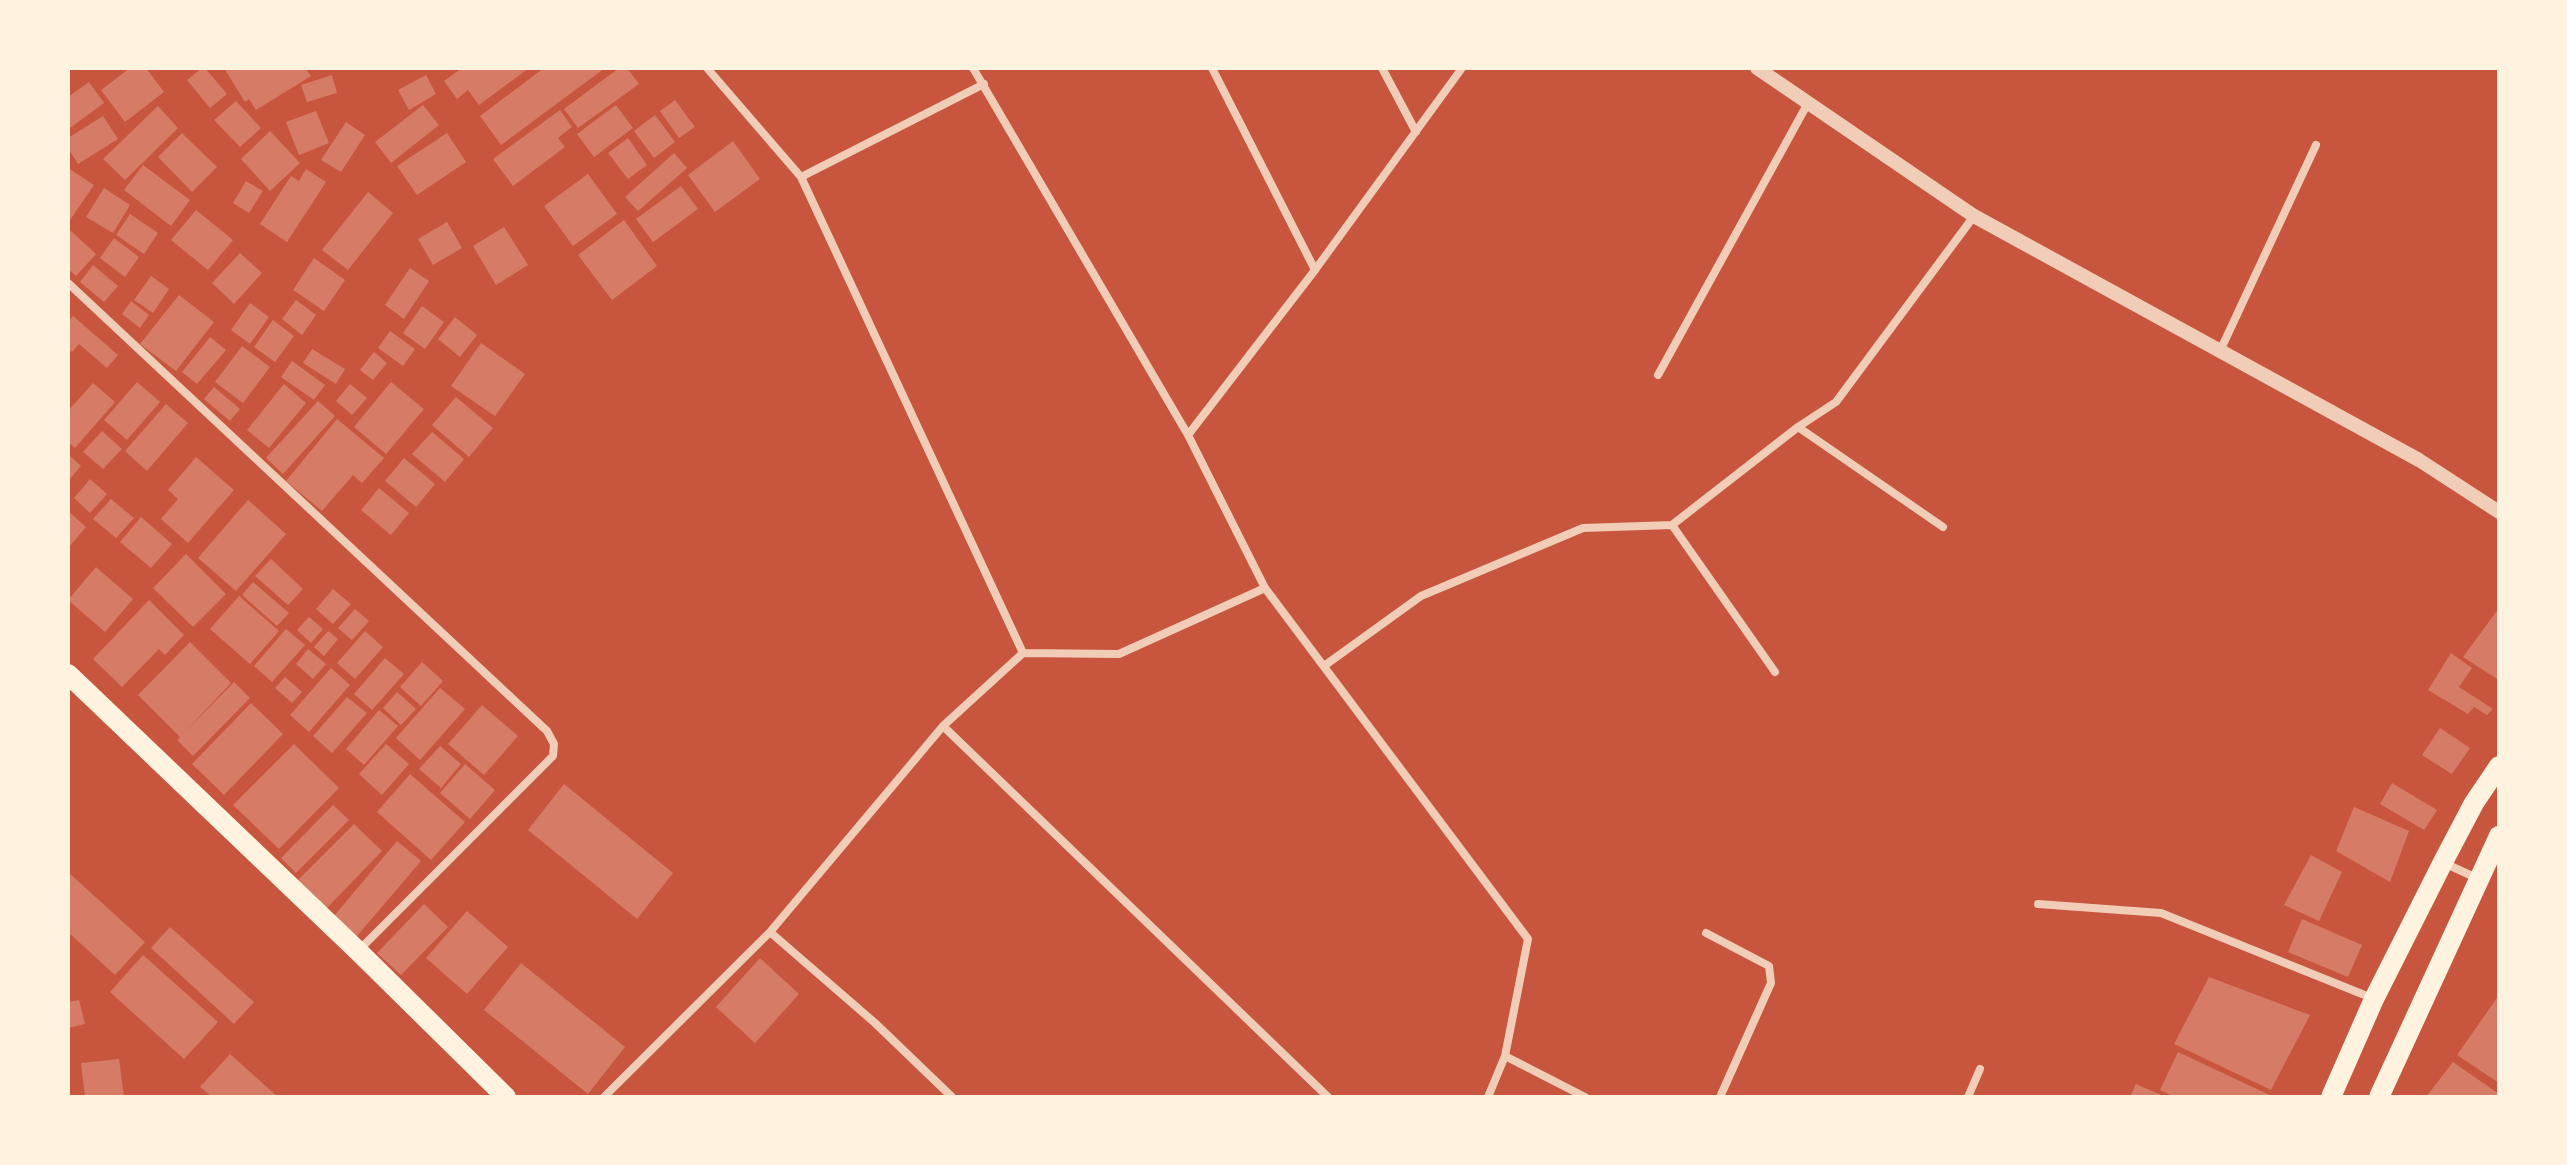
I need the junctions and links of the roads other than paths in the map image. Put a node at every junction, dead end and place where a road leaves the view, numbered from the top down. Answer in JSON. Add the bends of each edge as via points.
{"nodes":[{"id":1,"x":707,"y":68,"type":"edge"},
{"id":2,"x":973,"y":68,"type":"edge"},
{"id":3,"x":1212,"y":68,"type":"edge"},
{"id":4,"x":1382,"y":68,"type":"edge"},
{"id":5,"x":1462,"y":68,"type":"edge"},
{"id":6,"x":1757,"y":68,"type":"edge"},
{"id":7,"x":984,"y":84,"type":"junction"},
{"id":8,"x":1808,"y":103,"type":"junction"},
{"id":9,"x":1416,"y":132,"type":"junction"},
{"id":10,"x":2316,"y":145,"type":"dead end"},
{"id":11,"x":801,"y":177,"type":"junction"},
{"id":12,"x":1974,"y":216,"type":"junction"},
{"id":13,"x":1315,"y":270,"type":"junction"},
{"id":14,"x":68,"y":283,"type":"edge"},
{"id":15,"x":2219,"y":352,"type":"junction"},
{"id":16,"x":1658,"y":375,"type":"dead end"},
{"id":17,"x":1798,"y":427,"type":"junction"},
{"id":18,"x":1188,"y":435,"type":"junction"},
{"id":19,"x":2499,"y":512,"type":"edge"},
{"id":20,"x":1672,"y":525,"type":"junction"},
{"id":21,"x":1943,"y":527,"type":"dead end"},
{"id":22,"x":1265,"y":588,"type":"junction"},
{"id":23,"x":1023,"y":653,"type":"junction"},
{"id":24,"x":1324,"y":666,"type":"junction"},
{"id":25,"x":1775,"y":672,"type":"dead end"},
{"id":26,"x":68,"y":674,"type":"edge"},
{"id":27,"x":943,"y":726,"type":"junction"},
{"id":28,"x":2499,"y":766,"type":"edge"},
{"id":29,"x":2499,"y":836,"type":"edge"},
{"id":30,"x":2443,"y":862,"type":"junction"},
{"id":31,"x":2480,"y":879,"type":"junction"},
{"id":32,"x":2038,"y":904,"type":"dead end"},
{"id":33,"x":770,"y":932,"type":"junction"},
{"id":34,"x":1706,"y":933,"type":"dead end"},
{"id":35,"x":358,"y":951,"type":"junction"},
{"id":36,"x":2374,"y":999,"type":"junction"},
{"id":37,"x":1505,"y":1056,"type":"junction"},
{"id":38,"x":1980,"y":1069,"type":"dead end"},
{"id":39,"x":506,"y":1097,"type":"edge"},
{"id":40,"x":604,"y":1097,"type":"edge"},
{"id":41,"x":952,"y":1097,"type":"edge"},
{"id":42,"x":1328,"y":1097,"type":"edge"},
{"id":43,"x":1488,"y":1097,"type":"edge"},
{"id":44,"x":1585,"y":1097,"type":"edge"},
{"id":45,"x":1720,"y":1097,"type":"edge"},
{"id":46,"x":1968,"y":1097,"type":"edge"},
{"id":47,"x":2331,"y":1097,"type":"edge"},
{"id":48,"x":2379,"y":1097,"type":"edge"}],
"edges":[{"from":1,"to":11,"type":"street"},
{"from":2,"to":7,"type":"street"},
{"from":3,"to":13,"type":"street"},
{"from":4,"to":9,"type":"street"},
{"from":5,"to":9,"type":"street"},
{"from":6,"to":8,"type":"street"},
{"from":7,"to":11,"type":"street"},
{"from":7,"to":18,"type":"street"},
{"from":8,"to":12,"type":"street"},
{"from":8,"to":16,"type":"street"},
{"from":9,"to":13,"type":"street"},
{"from":10,"to":15,"type":"street"},
{"from":11,"to":23,"type":"street"},
{"from":12,"to":15,"type":"street"},
{"from":12,"to":17,"type":"street","via":[[1836,402]]},
{"from":13,"to":18,"type":"street"},
{"from":14,"to":35,"type":"street","via":[[547,731],[554,744],[553,756]]},
{"from":15,"to":19,"type":"street","via":[[2419,460]]},
{"from":17,"to":20,"type":"street"},
{"from":17,"to":21,"type":"street"},
{"from":18,"to":22,"type":"street"},
{"from":20,"to":24,"type":"street","via":[[1583,528],[1421,596]]},
{"from":20,"to":25,"type":"street"},
{"from":22,"to":23,"type":"street","via":[[1119,654]]},
{"from":22,"to":24,"type":"street"},
{"from":23,"to":27,"type":"street"},
{"from":24,"to":37,"type":"street","via":[[1528,939]]},
{"from":26,"to":35,"type":"main road"},
{"from":27,"to":33,"type":"street"},
{"from":27,"to":42,"type":"street"},
{"from":28,"to":30,"type":"main road"},
{"from":29,"to":31,"type":"main road"},
{"from":30,"to":31,"type":"street"},
{"from":30,"to":36,"type":"main road"},
{"from":31,"to":48,"type":"main road"},
{"from":32,"to":36,"type":"street","via":[[2161,913]]},
{"from":33,"to":40,"type":"street"},
{"from":33,"to":41,"type":"street"},
{"from":34,"to":45,"type":"street","via":[[1769,966],[1771,983]]},
{"from":35,"to":39,"type":"main road"},
{"from":36,"to":47,"type":"main road"},
{"from":37,"to":43,"type":"street"},
{"from":37,"to":44,"type":"street"},
{"from":38,"to":46,"type":"street"}]}
